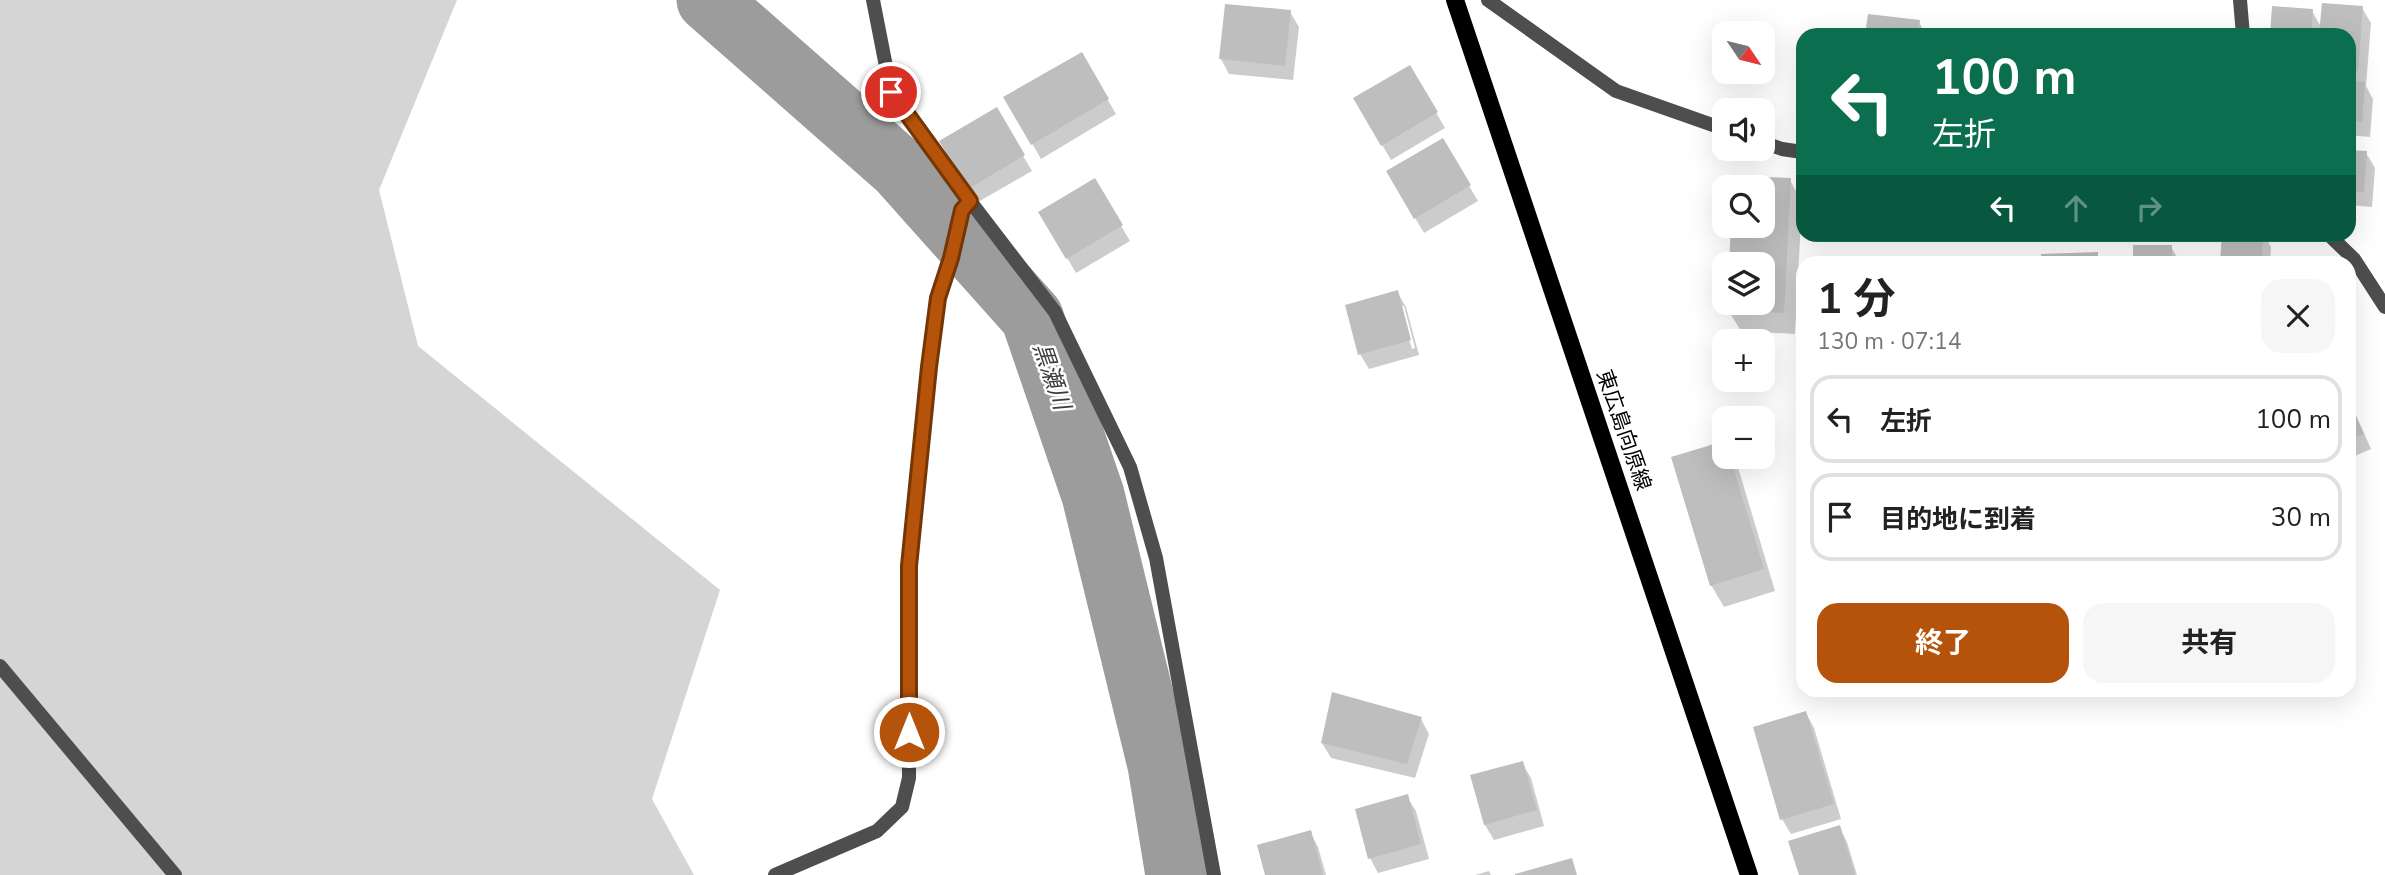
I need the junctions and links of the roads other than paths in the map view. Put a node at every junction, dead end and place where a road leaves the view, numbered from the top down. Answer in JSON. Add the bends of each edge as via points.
{"nodes":[{"id":1,"x":873,"y":0,"type":"edge"},
{"id":2,"x":1455,"y":0,"type":"edge"},
{"id":3,"x":1488,"y":0,"type":"edge"},
{"id":4,"x":2240,"y":0,"type":"edge"},
{"id":5,"x":2242,"y":28,"type":"edge"},
{"id":6,"x":1712,"y":125,"type":"edge"},
{"id":7,"x":1775,"y":147,"type":"edge"},
{"id":8,"x":1796,"y":151,"type":"edge"},
{"id":9,"x":966,"y":205,"type":"junction"},
{"id":10,"x":2336,"y":242,"type":"edge"},
{"id":11,"x":2351,"y":256,"type":"edge"},
{"id":12,"x":2356,"y":262,"type":"edge"},
{"id":13,"x":2385,"y":307,"type":"edge"},
{"id":14,"x":0,"y":666,"type":"edge"},
{"id":15,"x":175,"y":875,"type":"edge"},
{"id":16,"x":775,"y":875,"type":"edge"},
{"id":17,"x":1214,"y":875,"type":"edge"},
{"id":18,"x":1749,"y":875,"type":"edge"}],
"edges":[{"from":1,"to":9,"type":"street","via":[[891,92]]},
{"from":2,"to":18,"type":"main road","name":"東広島向原線"},
{"from":3,"to":6,"type":"street","via":[[1616,91]]},
{"from":4,"to":5,"type":"street"},
{"from":7,"to":8,"type":"street"},
{"from":9,"to":16,"type":"street","via":[[938,298],[909,566],[909,778],[902,807],[877,831]]},
{"from":9,"to":17,"type":"street","via":[[1055,312],[1130,467],[1156,558]]},
{"from":10,"to":11,"type":"street"},
{"from":12,"to":13,"type":"street"},
{"from":14,"to":15,"type":"street"}]}
